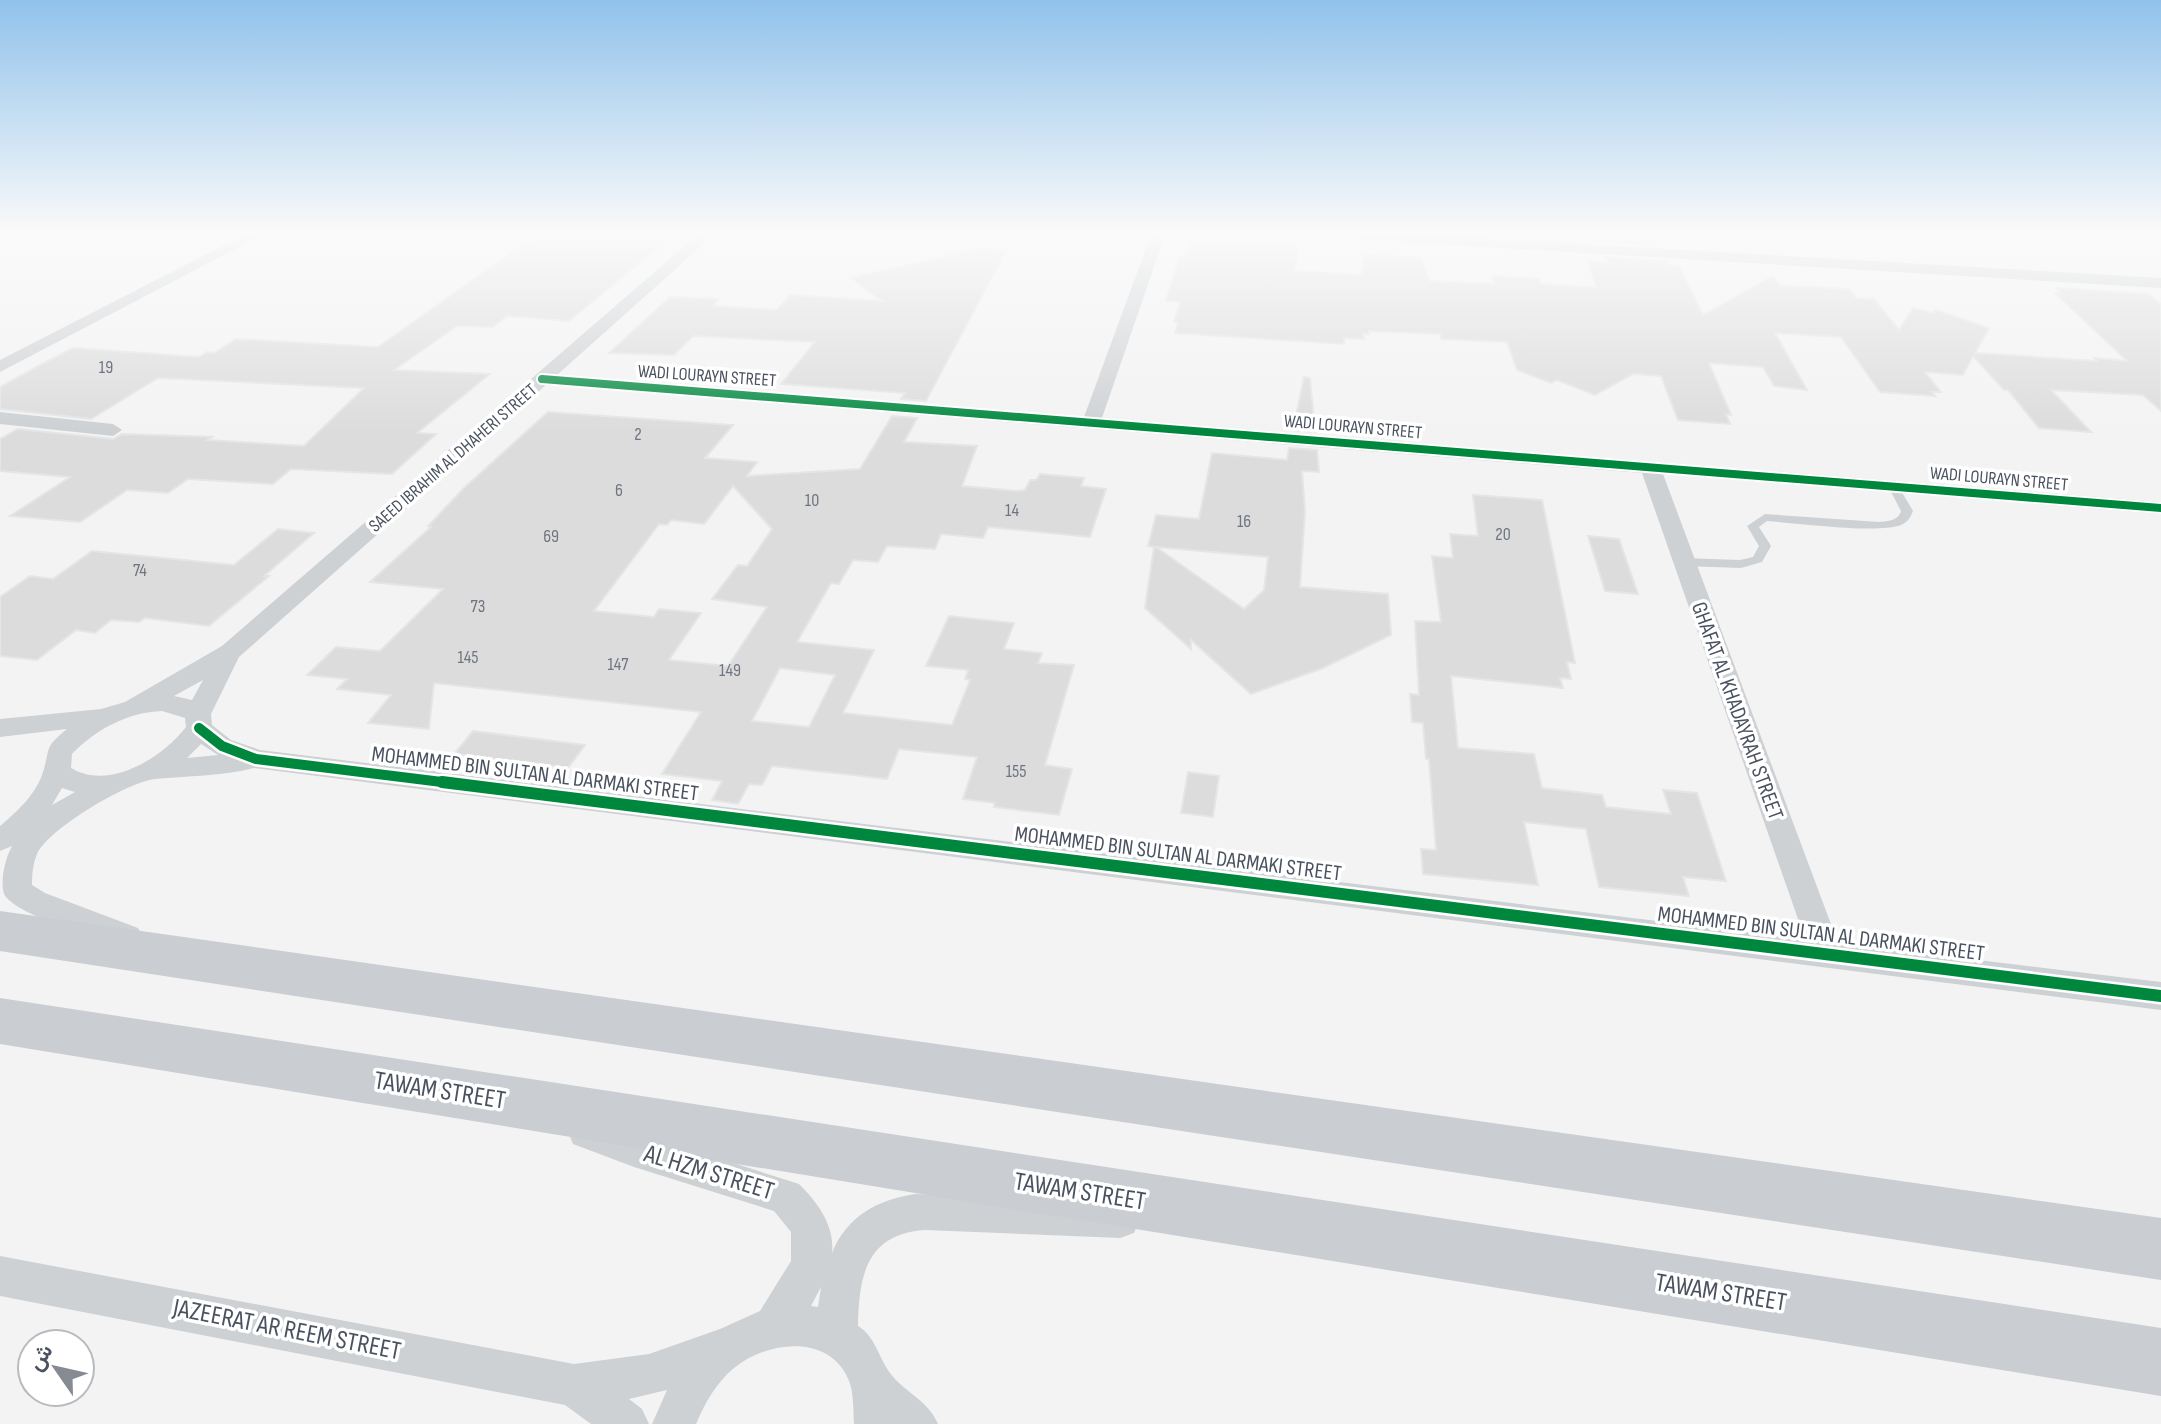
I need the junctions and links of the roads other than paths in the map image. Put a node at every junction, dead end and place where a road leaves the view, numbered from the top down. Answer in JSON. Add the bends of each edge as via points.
{"nodes":[{"id":1,"x":133,"y":298,"type":"edge"},
{"id":2,"x":634,"y":298,"type":"edge"},
{"id":3,"x":1135,"y":298,"type":"edge"},
{"id":4,"x":0,"y":367,"type":"edge"},
{"id":5,"x":542,"y":379,"type":"junction"},
{"id":6,"x":0,"y":418,"type":"edge"},
{"id":7,"x":1091,"y":422,"type":"junction"},
{"id":8,"x":113,"y":430,"type":"dead end"},
{"id":9,"x":1650,"y":466,"type":"junction"},
{"id":10,"x":1893,"y":486,"type":"junction"},
{"id":11,"x":2161,"y":508,"type":"edge"},
{"id":12,"x":1683,"y":562,"type":"junction"},
{"id":13,"x":231,"y":651,"type":"junction"},
{"id":14,"x":128,"y":708,"type":"junction"},
{"id":15,"x":198,"y":721,"type":"junction"},
{"id":16,"x":4,"y":729,"type":"edge"},
{"id":17,"x":256,"y":759,"type":"junction"},
{"id":18,"x":56,"y":768,"type":"junction"},
{"id":19,"x":132,"y":778,"type":"junction"},
{"id":20,"x":0,"y":840,"type":"edge"},
{"id":21,"x":0,"y":931,"type":"edge"},
{"id":22,"x":1826,"y":954,"type":"junction"},
{"id":23,"x":187,"y":959,"type":"junction"},
{"id":24,"x":2161,"y":996,"type":"edge"},
{"id":25,"x":0,"y":1021,"type":"edge"},
{"id":26,"x":540,"y":1107,"type":"junction"},
{"id":27,"x":1207,"y":1212,"type":"junction"},
{"id":28,"x":2161,"y":1249,"type":"edge"},
{"id":29,"x":0,"y":1276,"type":"edge"},
{"id":30,"x":775,"y":1325,"type":"junction"},
{"id":31,"x":837,"y":1335,"type":"junction"},
{"id":32,"x":723,"y":1349,"type":"junction"},
{"id":33,"x":2161,"y":1362,"type":"edge"},
{"id":34,"x":574,"y":1385,"type":"junction"},
{"id":35,"x":876,"y":1406,"type":"edge"},
{"id":36,"x":627,"y":1424,"type":"edge"},
{"id":37,"x":674,"y":1424,"type":"edge"},
{"id":38,"x":916,"y":1424,"type":"edge"}],
"edges":[{"from":1,"to":4,"type":"street"},
{"from":2,"to":5,"type":"street","name":"SAEED IBRAHIM AL DHAHERI STREET"},
{"from":3,"to":7,"type":"street"},
{"from":5,"to":7,"type":"street","name":"WADI LOURAYN STREET"},
{"from":5,"to":13,"type":"street","name":"SAEED IBRAHIM AL DHAHERI STREET"},
{"from":6,"to":8,"type":"street"},
{"from":7,"to":9,"type":"street","name":"WADI LOURAYN STREET"},
{"from":9,"to":10,"type":"street","name":"WADI LOURAYN STREET"},
{"from":9,"to":12,"type":"street","name":"GHAFAT AL KHADAYRAH STREET"},
{"from":10,"to":11,"type":"street","name":"WADI LOURAYN STREET"},
{"from":10,"to":12,"type":"lane","via":[[1907,511],[1898,522],[1765,517],[1753,526],[1765,546],[1758,559],[1741,564]]},
{"from":12,"to":22,"type":"street","name":"GHAFAT AL KHADAYRAH STREET"},
{"from":13,"to":14,"type":"street","name":"SAEED IBRAHIM AL DHAHERI STREET"},
{"from":13,"to":15,"type":"street","name":"SAEED IBRAHIM AL DHAHERI STREET"},
{"from":14,"to":15,"type":"street","name":"MOHAMMED BIN SULTAN AL DARMAKI STREET","via":[[175,703],[189,707]]},
{"from":14,"to":16,"type":"street"},
{"from":14,"to":18,"type":"street","name":"SAEED IBRAHIM AL DHAHERI STREET","via":[[101,718],[69,740],[59,752]]},
{"from":15,"to":17,"type":"street","name":"MOHAMMED BIN SULTAN AL DARMAKI STREET","via":[[222,746]]},
{"from":15,"to":19,"type":"street","name":"SAEED IBRAHIM AL DHAHERI STREET","via":[[180,753]]},
{"from":16,"to":18,"type":"street","via":[[36,744]]},
{"from":17,"to":19,"type":"street","name":"MOHAMMED BIN SULTAN AL DARMAKI STREET"},
{"from":17,"to":22,"type":"street","name":"MOHAMMED BIN SULTAN AL DARMAKI STREET"},
{"from":18,"to":19,"type":"street","via":[[66,780],[81,785]]},
{"from":18,"to":20,"type":"street","via":[[45,799]]},
{"from":19,"to":23,"type":"street","via":[[62,813],[38,832],[14,872],[17,890],[54,910]]},
{"from":21,"to":23,"type":"main road"},
{"from":22,"to":24,"type":"street","name":"MOHAMMED BIN SULTAN AL DARMAKI STREET"},
{"from":23,"to":28,"type":"main road"},
{"from":25,"to":26,"type":"main road","name":"TAWAM STREET"},
{"from":26,"to":27,"type":"main road","name":"TAWAM STREET"},
{"from":26,"to":30,"type":"street","name":"AL HZM STREET","via":[[609,1142],[786,1197],[802,1210],[811,1228],[810,1268]]},
{"from":27,"to":31,"type":"street","via":[[1118,1220],[932,1213],[890,1218],[862,1239],[843,1270]]},
{"from":27,"to":33,"type":"main road","name":"TAWAM STREET"},
{"from":29,"to":34,"type":"street","name":"JAZEERAT AR REEM STREET"},
{"from":30,"to":31,"type":"street","via":[[802,1323]]},
{"from":30,"to":32,"type":"street"},
{"from":31,"to":35,"type":"street","via":[[857,1352]]},
{"from":32,"to":34,"type":"street","name":"JAZEERAT AR REEM STREET","via":[[649,1375]]},
{"from":32,"to":37,"type":"street","via":[[694,1380]]},
{"from":34,"to":36,"type":"street","name":"JAZEERAT AR REEM STREET"},
{"from":35,"to":38,"type":"street"}]}
